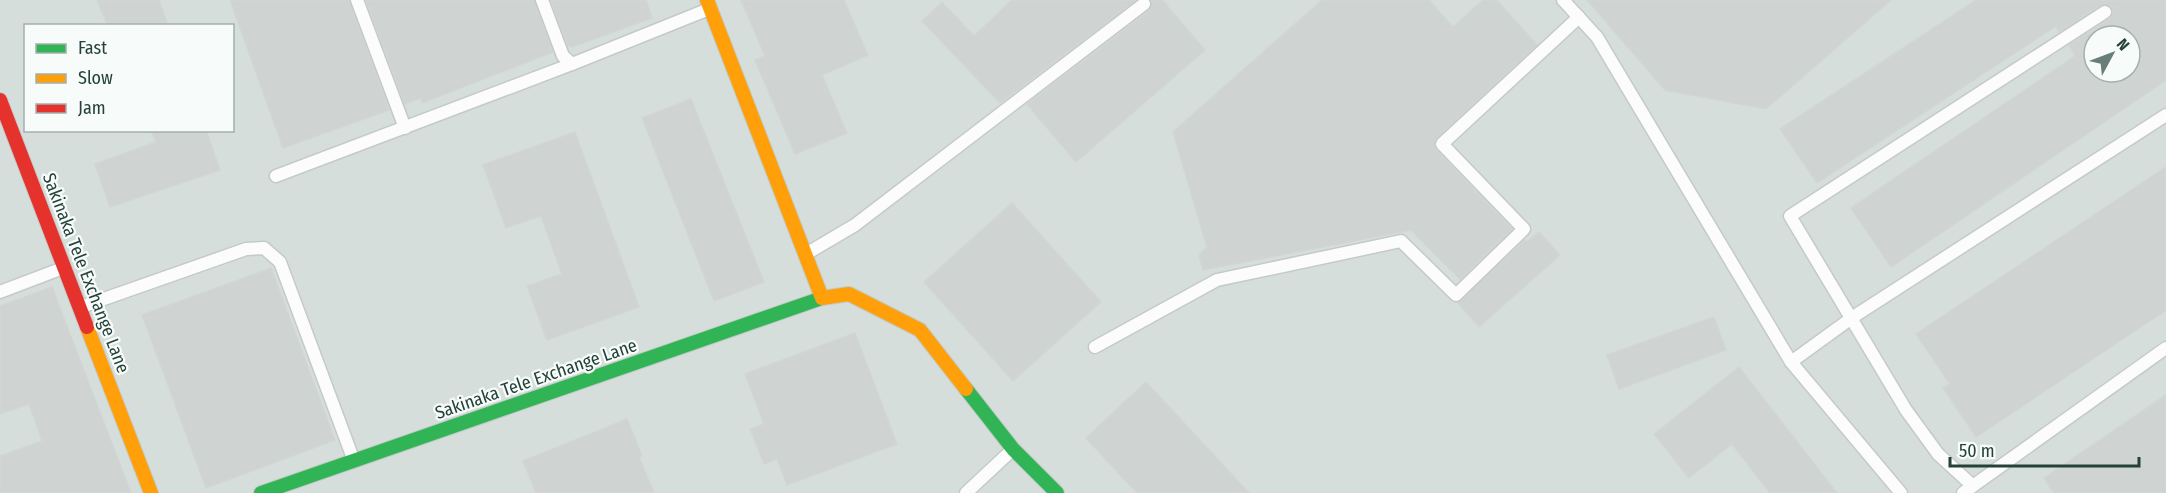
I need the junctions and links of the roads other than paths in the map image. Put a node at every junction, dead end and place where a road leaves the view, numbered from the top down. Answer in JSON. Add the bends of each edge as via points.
{"nodes":[{"id":1,"x":357,"y":0,"type":"edge"},
{"id":2,"x":542,"y":0,"type":"edge"},
{"id":3,"x":1563,"y":0,"type":"edge"},
{"id":4,"x":709,"y":4,"type":"edge"},
{"id":5,"x":1144,"y":4,"type":"dead end"},
{"id":6,"x":2105,"y":12,"type":"dead end"},
{"id":7,"x":1579,"y":17,"type":"junction"},
{"id":8,"x":572,"y":64,"type":"junction"},
{"id":9,"x":0,"y":100,"type":"edge"},
{"id":10,"x":2166,"y":115,"type":"edge"},
{"id":11,"x":405,"y":128,"type":"junction"},
{"id":12,"x":276,"y":176,"type":"dead end"},
{"id":13,"x":805,"y":255,"type":"junction"},
{"id":14,"x":64,"y":268,"type":"junction"},
{"id":15,"x":0,"y":292,"type":"edge"},
{"id":16,"x":822,"y":298,"type":"junction"},
{"id":17,"x":80,"y":308,"type":"junction"},
{"id":18,"x":1853,"y":317,"type":"junction"},
{"id":19,"x":1095,"y":347,"type":"dead end"},
{"id":20,"x":2166,"y":348,"type":"edge"},
{"id":21,"x":1791,"y":362,"type":"junction"},
{"id":22,"x":1012,"y":449,"type":"junction"},
{"id":23,"x":354,"y":461,"type":"junction"},
{"id":24,"x":1968,"y":489,"type":"edge"},
{"id":25,"x":151,"y":493,"type":"edge"},
{"id":26,"x":261,"y":493,"type":"edge"},
{"id":27,"x":966,"y":493,"type":"edge"},
{"id":28,"x":1057,"y":493,"type":"edge"},
{"id":29,"x":1901,"y":493,"type":"edge"}],
"edges":[{"from":1,"to":11,"type":"lane"},
{"from":2,"to":8,"type":"lane","via":[[563,56]]},
{"from":3,"to":7,"type":"lane"},
{"from":4,"to":8,"type":"lane"},
{"from":4,"to":13,"type":"street"},
{"from":5,"to":13,"type":"lane","via":[[855,225]]},
{"from":6,"to":18,"type":"lane","via":[[1790,216]]},
{"from":7,"to":19,"type":"lane","via":[[1442,144],[1524,229],[1456,295],[1401,241],[1217,280]]},
{"from":7,"to":21,"type":"lane","via":[[1598,37]]},
{"from":8,"to":11,"type":"lane"},
{"from":9,"to":14,"type":"street","name":"Sakinaka Tele Exchange Lane"},
{"from":10,"to":18,"type":"lane"},
{"from":11,"to":12,"type":"lane"},
{"from":13,"to":16,"type":"street"},
{"from":14,"to":15,"type":"lane"},
{"from":14,"to":17,"type":"street","name":"Sakinaka Tele Exchange Lane"},
{"from":16,"to":22,"type":"street","name":"Sakinaka Tele Exchange Lane","via":[[849,294],[920,330]]},
{"from":16,"to":23,"type":"street","name":"Sakinaka Tele Exchange Lane"},
{"from":17,"to":23,"type":"lane","via":[[246,249],[264,248],[280,262]]},
{"from":17,"to":25,"type":"street","name":"Sakinaka Tele Exchange Lane"},
{"from":18,"to":21,"type":"lane"},
{"from":18,"to":24,"type":"lane","via":[[1906,411]]},
{"from":20,"to":24,"type":"lane"},
{"from":21,"to":29,"type":"lane"},
{"from":22,"to":27,"type":"lane"},
{"from":22,"to":28,"type":"street","name":"Sakinaka Tele Exchange Lane"},
{"from":23,"to":26,"type":"street","name":"Sakinaka Tele Exchange Lane"}]}
